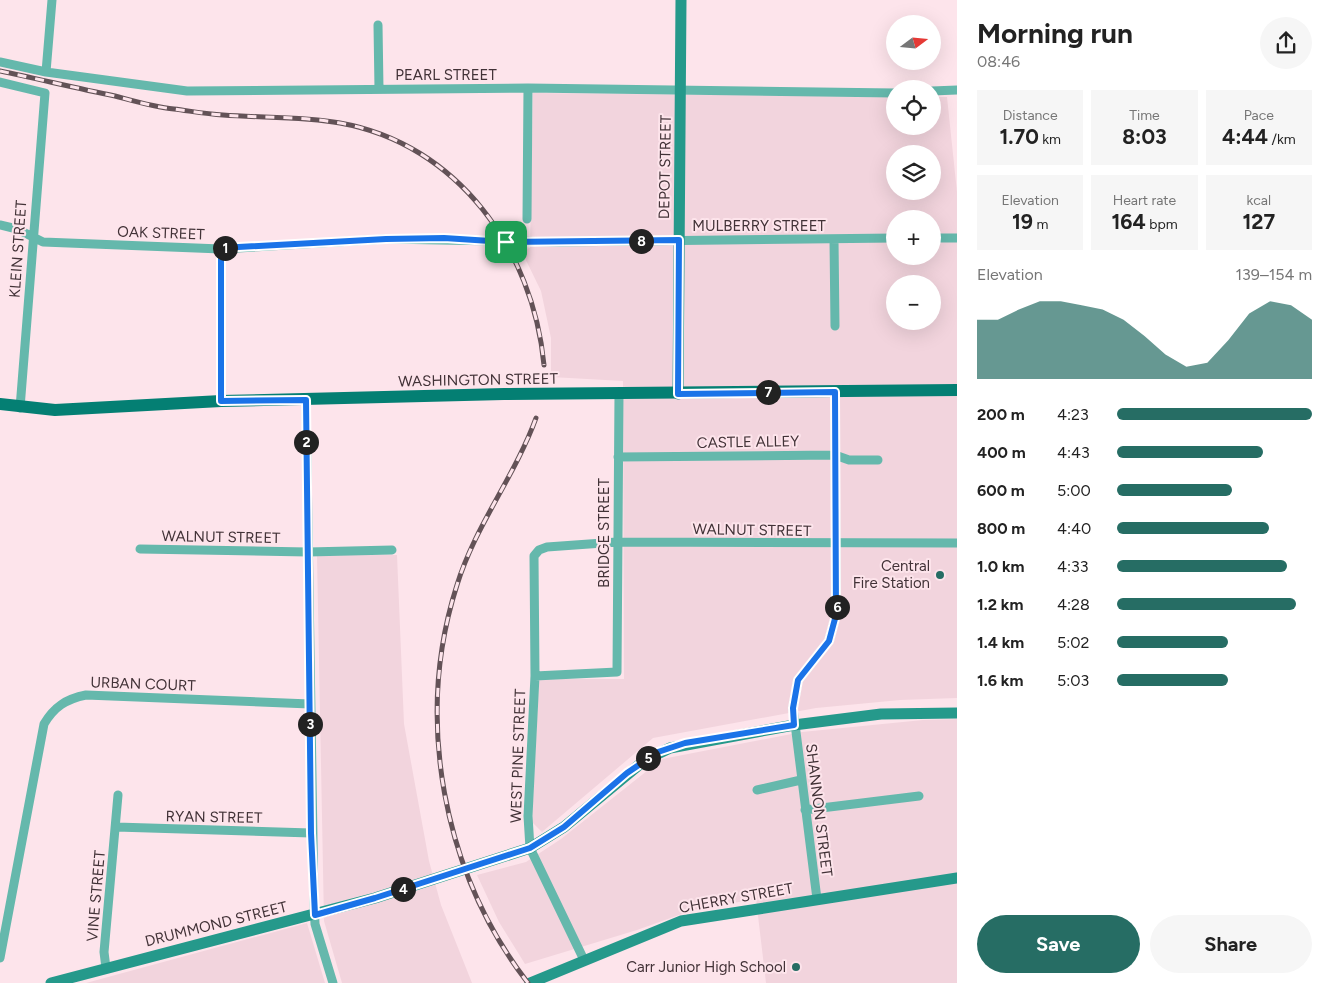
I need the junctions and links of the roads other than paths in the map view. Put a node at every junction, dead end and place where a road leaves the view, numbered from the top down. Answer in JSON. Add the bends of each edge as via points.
{"nodes":[{"id":1,"x":50,"y":0,"type":"edge"},
{"id":2,"x":682,"y":0,"type":"edge"},
{"id":3,"x":378,"y":25,"type":"dead end"},
{"id":4,"x":0,"y":62,"type":"edge"},
{"id":5,"x":46,"y":72,"type":"junction"},
{"id":6,"x":0,"y":82,"type":"edge"},
{"id":7,"x":528,"y":88,"type":"junction"},
{"id":8,"x":379,"y":89,"type":"junction"},
{"id":9,"x":681,"y":89,"type":"junction"},
{"id":10,"x":957,"y":90,"type":"edge"},
{"id":11,"x":941,"y":91,"type":"edge"},
{"id":12,"x":886,"y":93,"type":"edge"},
{"id":13,"x":527,"y":220,"type":"dead end"},
{"id":14,"x":0,"y":225,"type":"edge"},
{"id":15,"x":33,"y":238,"type":"junction"},
{"id":16,"x":444,"y":238,"type":"joint"},
{"id":17,"x":886,"y":238,"type":"edge"},
{"id":18,"x":941,"y":238,"type":"edge"},
{"id":19,"x":957,"y":238,"type":"edge"},
{"id":20,"x":834,"y":239,"type":"junction"},
{"id":21,"x":679,"y":240,"type":"junction"},
{"id":22,"x":221,"y":248,"type":"junction"},
{"id":23,"x":836,"y":326,"type":"dead end"},
{"id":24,"x":957,"y":390,"type":"edge"},
{"id":25,"x":835,"y":392,"type":"junction"},
{"id":26,"x":619,"y":394,"type":"junction"},
{"id":27,"x":678,"y":394,"type":"junction"},
{"id":28,"x":306,"y":400,"type":"junction"},
{"id":29,"x":221,"y":401,"type":"junction"},
{"id":30,"x":0,"y":404,"type":"edge"},
{"id":31,"x":20,"y":408,"type":"junction"},
{"id":32,"x":835,"y":455,"type":"junction"},
{"id":33,"x":618,"y":457,"type":"junction"},
{"id":34,"x":878,"y":460,"type":"dead end"},
{"id":35,"x":617,"y":542,"type":"junction"},
{"id":36,"x":957,"y":543,"type":"edge"},
{"id":37,"x":837,"y":545,"type":"junction"},
{"id":38,"x":547,"y":548,"type":"joint"},
{"id":39,"x":140,"y":549,"type":"dead end"},
{"id":40,"x":392,"y":550,"type":"dead end"},
{"id":41,"x":308,"y":552,"type":"junction"},
{"id":42,"x":535,"y":676,"type":"junction"},
{"id":43,"x":310,"y":704,"type":"junction"},
{"id":44,"x":957,"y":713,"type":"edge"},
{"id":45,"x":794,"y":725,"type":"junction"},
{"id":46,"x":801,"y":780,"type":"junction"},
{"id":47,"x":757,"y":790,"type":"dead end"},
{"id":48,"x":118,"y":795,"type":"dead end"},
{"id":49,"x":920,"y":796,"type":"dead end"},
{"id":50,"x":805,"y":810,"type":"junction"},
{"id":51,"x":116,"y":827,"type":"junction"},
{"id":52,"x":311,"y":833,"type":"junction"},
{"id":53,"x":530,"y":848,"type":"junction"},
{"id":54,"x":957,"y":878,"type":"edge"},
{"id":55,"x":817,"y":899,"type":"junction"},
{"id":56,"x":315,"y":915,"type":"junction"},
{"id":57,"x":0,"y":958,"type":"edge"},
{"id":58,"x":584,"y":960,"type":"junction"},
{"id":59,"x":106,"y":968,"type":"junction"},
{"id":60,"x":51,"y":983,"type":"edge"},
{"id":61,"x":333,"y":983,"type":"edge"},
{"id":62,"x":530,"y":983,"type":"edge"}],
"edges":[{"from":1,"to":5,"type":"street"},
{"from":2,"to":9,"type":"street","name":"DEPOT STREET"},
{"from":3,"to":8,"type":"street"},
{"from":4,"to":5,"type":"street","name":"PEARL STREET"},
{"from":5,"to":8,"type":"street","name":"PEARL STREET","via":[[187,91]]},
{"from":6,"to":15,"type":"street","name":"KLEIN STREET","via":[[44,93]]},
{"from":7,"to":8,"type":"street","name":"PEARL STREET"},
{"from":7,"to":9,"type":"street","name":"PEARL STREET"},
{"from":7,"to":13,"type":"street"},
{"from":9,"to":12,"type":"street","name":"PEARL STREET"},
{"from":9,"to":21,"type":"street","name":"DEPOT STREET"},
{"from":10,"to":11,"type":"street"},
{"from":14,"to":15,"type":"street","name":"OAK STREET"},
{"from":15,"to":22,"type":"street","name":"OAK STREET","via":[[43,242]]},
{"from":15,"to":31,"type":"street","name":"KLEIN STREET"},
{"from":16,"to":21,"type":"street","name":"MULBERRY STREET","via":[[515,242]]},
{"from":16,"to":22,"type":"street","name":"OAK STREET"},
{"from":17,"to":20,"type":"street","name":"MULBERRY STREET"},
{"from":18,"to":19,"type":"street"},
{"from":20,"to":21,"type":"street","name":"MULBERRY STREET"},
{"from":20,"to":23,"type":"street"},
{"from":21,"to":27,"type":"street","name":"DEPOT STREET"},
{"from":22,"to":29,"type":"street"},
{"from":24,"to":25,"type":"main road","name":"WASHINGTON STREET"},
{"from":25,"to":27,"type":"main road","name":"WASHINGTON STREET"},
{"from":25,"to":32,"type":"street","name":"SHANNON STREET"},
{"from":26,"to":27,"type":"main road","name":"WASHINGTON STREET"},
{"from":26,"to":28,"type":"main road","name":"WASHINGTON STREET"},
{"from":26,"to":33,"type":"street","name":"BRIDGE STREET"},
{"from":28,"to":29,"type":"main road","name":"WASHINGTON STREET"},
{"from":28,"to":41,"type":"street"},
{"from":29,"to":31,"type":"main road","name":"WASHINGTON STREET","via":[[55,410]]},
{"from":30,"to":31,"type":"main road","name":"WASHINGTON STREET"},
{"from":32,"to":33,"type":"street","name":"CASTLE ALLEY"},
{"from":32,"to":34,"type":"street","name":"CASTLE ALLEY","via":[[850,460]]},
{"from":32,"to":37,"type":"street","name":"SHANNON STREET"},
{"from":33,"to":35,"type":"street","name":"BRIDGE STREET"},
{"from":35,"to":37,"type":"street","name":"WALNUT STREET"},
{"from":35,"to":38,"type":"street","name":"WALNUT STREET"},
{"from":35,"to":42,"type":"street","name":"BRIDGE STREET","via":[[617,672]]},
{"from":36,"to":37,"type":"street","name":"WALNUT STREET"},
{"from":37,"to":45,"type":"street","name":"SHANNON STREET","via":[[837,600],[833,630],[822,652],[798,680],[793,708]]},
{"from":38,"to":42,"type":"street","name":"WEST PINE STREET","via":[[534,556]]},
{"from":39,"to":41,"type":"street","name":"WALNUT STREET"},
{"from":40,"to":41,"type":"street","name":"WALNUT STREET"},
{"from":41,"to":43,"type":"street"},
{"from":42,"to":53,"type":"street","name":"WEST PINE STREET","via":[[528,816]]},
{"from":43,"to":52,"type":"street"},
{"from":43,"to":57,"type":"street","name":"URBAN COURT","via":[[86,696],[58,705],[44,724]]},
{"from":44,"to":45,"type":"street","name":"DRUMMOND STREET","via":[[881,714]]},
{"from":45,"to":46,"type":"street","name":"SHANNON STREET"},
{"from":45,"to":53,"type":"street","name":"DRUMMOND STREET","via":[[685,743],[658,752],[627,773],[564,827]]},
{"from":46,"to":47,"type":"street"},
{"from":46,"to":50,"type":"street","name":"SHANNON STREET"},
{"from":48,"to":51,"type":"street","name":"VINE STREET"},
{"from":49,"to":50,"type":"street"},
{"from":50,"to":55,"type":"street","name":"SHANNON STREET"},
{"from":51,"to":52,"type":"street","name":"RYAN STREET"},
{"from":51,"to":59,"type":"street","name":"VINE STREET","via":[[104,952]]},
{"from":52,"to":56,"type":"street"},
{"from":53,"to":56,"type":"street","name":"DRUMMOND STREET"},
{"from":53,"to":58,"type":"street","name":"WEST PINE STREET"},
{"from":54,"to":55,"type":"street","name":"CHERRY STREET"},
{"from":55,"to":58,"type":"street","name":"CHERRY STREET","via":[[682,921]]},
{"from":56,"to":59,"type":"street","name":"DRUMMOND STREET"},
{"from":56,"to":61,"type":"street"},
{"from":58,"to":62,"type":"street","name":"CHERRY STREET"},
{"from":59,"to":60,"type":"street","name":"DRUMMOND STREET"}]}
